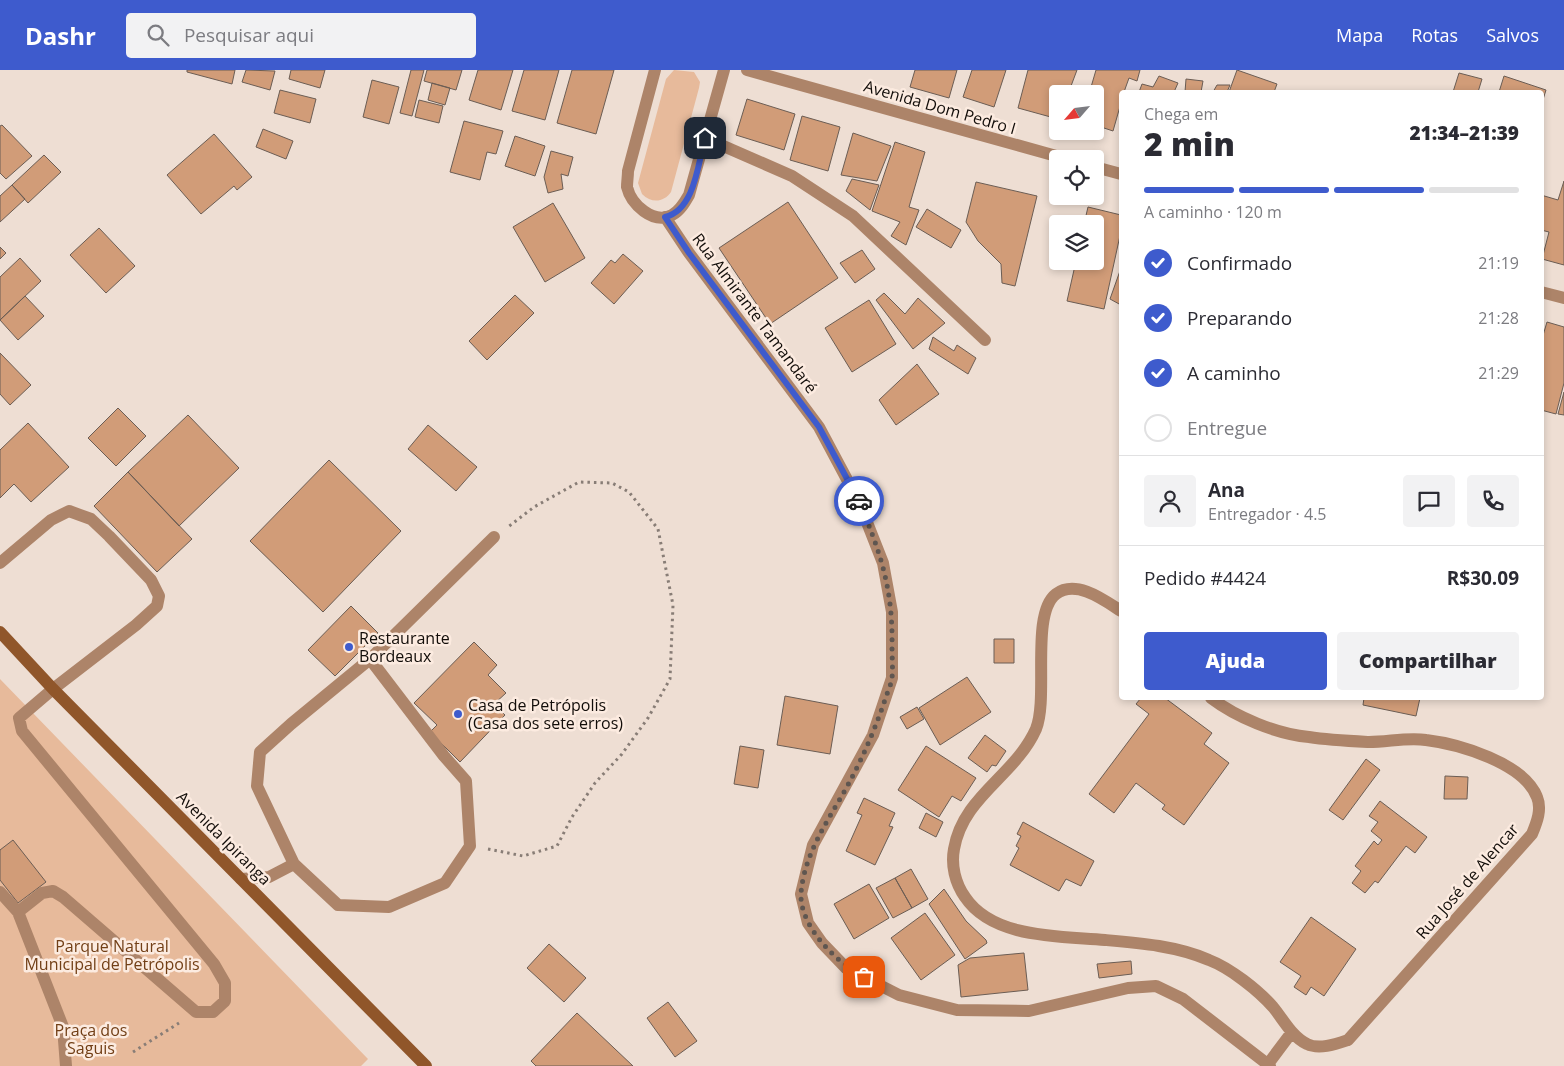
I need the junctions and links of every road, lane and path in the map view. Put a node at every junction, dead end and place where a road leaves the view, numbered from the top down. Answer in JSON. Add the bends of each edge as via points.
{"nodes":[{"id":1,"x":655,"y":70,"type":"edge"},
{"id":2,"x":724,"y":70,"type":"edge"},
{"id":3,"x":747,"y":70,"type":"edge"},
{"id":4,"x":705,"y":138,"type":"junction"},
{"id":5,"x":1049,"y":154,"type":"edge"},
{"id":6,"x":1104,"y":169,"type":"edge"},
{"id":7,"x":1119,"y":173,"type":"edge"},
{"id":8,"x":665,"y":217,"type":"junction"},
{"id":9,"x":1544,"y":293,"type":"edge"},
{"id":10,"x":1564,"y":298,"type":"edge"},
{"id":11,"x":985,"y":340,"type":"dead end"},
{"id":12,"x":494,"y":537,"type":"joint"},
{"id":13,"x":0,"y":563,"type":"edge"},
{"id":14,"x":1119,"y":610,"type":"edge"},
{"id":15,"x":0,"y":632,"type":"edge"},
{"id":16,"x":370,"y":659,"type":"junction"},
{"id":17,"x":53,"y":689,"type":"junction"},
{"id":18,"x":1214,"y":700,"type":"edge"},
{"id":19,"x":470,"y":846,"type":"junction"},
{"id":20,"x":294,"y":864,"type":"junction"},
{"id":21,"x":241,"y":879,"type":"junction"},
{"id":22,"x":0,"y":892,"type":"edge"},
{"id":23,"x":18,"y":912,"type":"junction"},
{"id":24,"x":196,"y":1012,"type":"junction"},
{"id":25,"x":1292,"y":1032,"type":"junction"},
{"id":26,"x":133,"y":1052,"type":"dead end"},
{"id":27,"x":1269,"y":1065,"type":"edge"},
{"id":28,"x":66,"y":1066,"type":"edge"},
{"id":29,"x":426,"y":1066,"type":"edge"}],
"edges":[{"from":1,"to":8,"type":"street","via":[[628,171],[627,187],[643,212]]},
{"from":2,"to":4,"type":"street"},
{"from":3,"to":5,"type":"street","name":"Avenida Dom Pedro I"},
{"from":4,"to":8,"type":"street","via":[[690,195],[681,208]]},
{"from":4,"to":11,"type":"street","via":[[792,176],[853,216]]},
{"from":6,"to":7,"type":"street"},
{"from":8,"to":27,"type":"street","name":"Rua Almirante Tamandaré","via":[[819,427],[859,502],[883,563],[892,612],[892,678],[873,735],[813,845],[801,894],[808,923],[822,943],[846,968],[899,995],[957,1010],[1029,1010],[1128,988],[1156,986],[1183,999]]},
{"from":9,"to":10,"type":"street"},
{"from":12,"to":16,"type":"street"},
{"from":12,"to":19,"type":"path","via":[[534,508],[579,482],[612,484],[630,492],[658,529],[673,605],[673,645],[670,679],[657,702],[622,754],[590,790],[557,846],[523,856]]},
{"from":13,"to":17,"type":"street","via":[[51,520],[69,511],[91,519],[109,536],[151,580],[159,596],[157,606],[136,625]]},
{"from":14,"to":25,"type":"street","name":"Rua José de Alencar","via":[[1082,590],[1069,589],[1057,593],[1048,602],[1036,729],[1002,775],[974,803],[957,831],[952,864],[964,896],[976,910],[1000,924],[1044,937],[1171,948],[1210,960],[1253,987]]},
{"from":15,"to":17,"type":"main road","name":"Avenida Ipiranga"},
{"from":16,"to":19,"type":"street","via":[[466,781]]},
{"from":16,"to":20,"type":"street","via":[[260,752],[257,786]]},
{"from":17,"to":21,"type":"main road","name":"Avenida Ipiranga"},
{"from":17,"to":24,"type":"street","via":[[19,718],[22,731],[214,964],[225,984],[224,1001],[213,1012]]},
{"from":18,"to":25,"type":"street","name":"Rua José de Alencar","via":[[1260,724],[1306,737],[1370,742],[1425,740],[1480,753],[1527,780],[1538,798],[1539,817],[1532,834],[1348,1040],[1330,1046],[1308,1045]]},
{"from":19,"to":20,"type":"street","via":[[445,883],[389,907],[338,906]]},
{"from":20,"to":21,"type":"street","via":[[270,877]]},
{"from":21,"to":29,"type":"main road","name":"Avenida Ipiranga"},
{"from":22,"to":23,"type":"street"},
{"from":23,"to":24,"type":"street","via":[[42,893],[53,890]]},
{"from":23,"to":28,"type":"street","via":[[63,1027]]},
{"from":24,"to":26,"type":"path"},
{"from":25,"to":27,"type":"street"}]}
